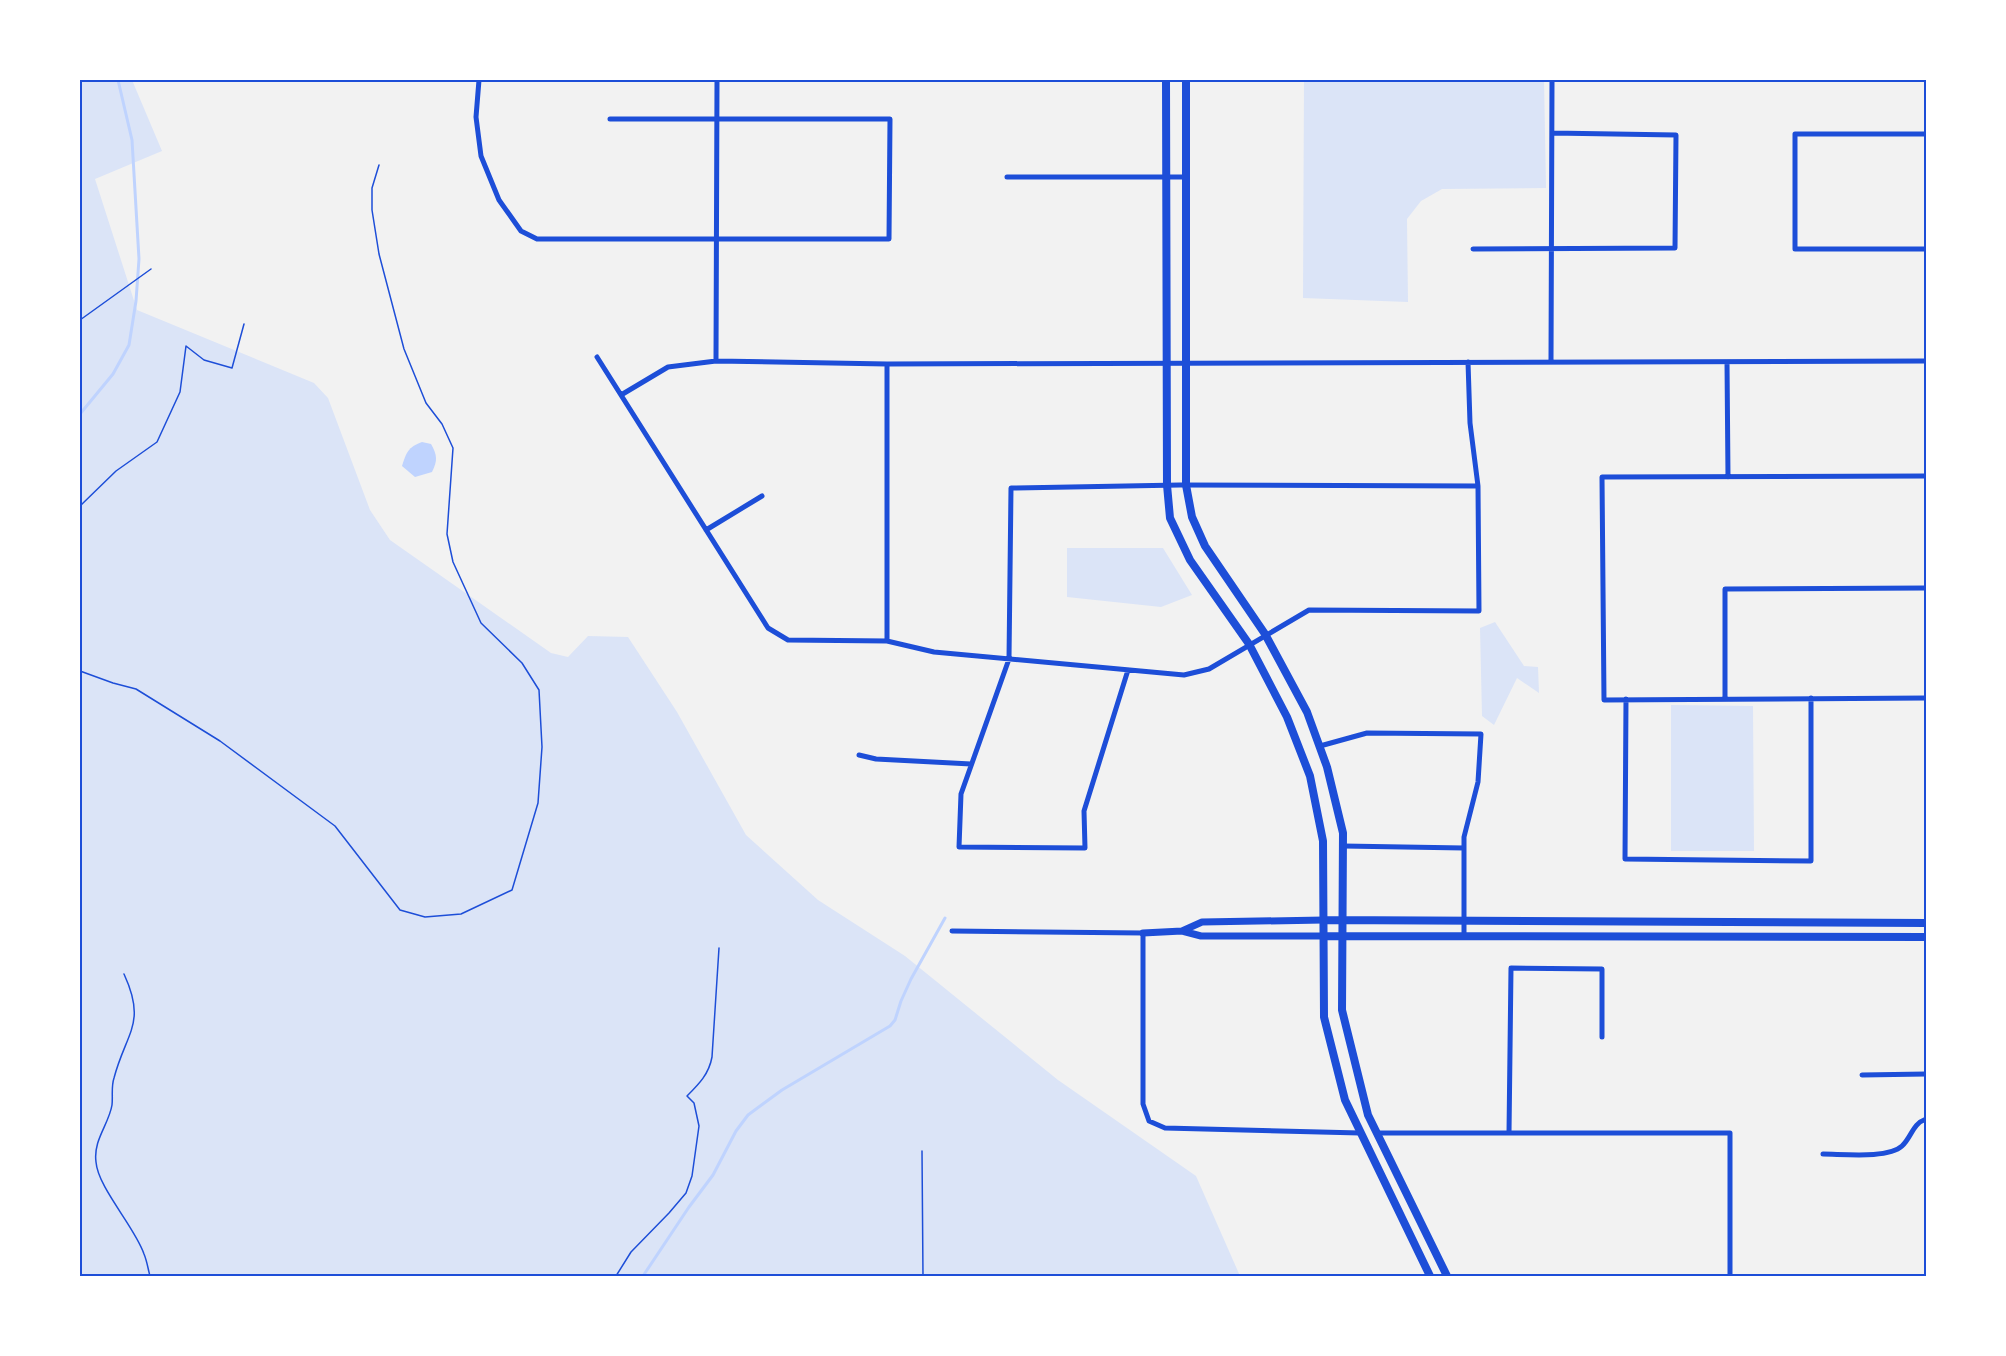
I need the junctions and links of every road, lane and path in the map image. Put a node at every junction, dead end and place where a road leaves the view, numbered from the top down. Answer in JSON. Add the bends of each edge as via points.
{"nodes":[{"id":1,"x":479,"y":80,"type":"edge"},
{"id":2,"x":717,"y":80,"type":"edge"},
{"id":3,"x":1166,"y":80,"type":"edge"},
{"id":4,"x":1186,"y":80,"type":"edge"},
{"id":5,"x":1552,"y":80,"type":"edge"},
{"id":6,"x":610,"y":118,"type":"dead end"},
{"id":7,"x":716,"y":118,"type":"junction"},
{"id":8,"x":1552,"y":133,"type":"junction"},
{"id":9,"x":1926,"y":134,"type":"edge"},
{"id":10,"x":379,"y":165,"type":"dead end"},
{"id":11,"x":1007,"y":177,"type":"dead end"},
{"id":12,"x":1166,"y":177,"type":"junction"},
{"id":13,"x":1186,"y":177,"type":"junction"},
{"id":14,"x":716,"y":240,"type":"junction"},
{"id":15,"x":1473,"y":249,"type":"dead end"},
{"id":16,"x":1551,"y":249,"type":"junction"},
{"id":17,"x":1926,"y":249,"type":"edge"},
{"id":18,"x":151,"y":269,"type":"dead end"},
{"id":19,"x":80,"y":320,"type":"edge"},
{"id":20,"x":244,"y":324,"type":"dead end"},
{"id":21,"x":597,"y":357,"type":"dead end"},
{"id":22,"x":716,"y":361,"type":"junction"},
{"id":23,"x":1926,"y":361,"type":"edge"},
{"id":24,"x":1468,"y":362,"type":"junction"},
{"id":25,"x":1551,"y":362,"type":"junction"},
{"id":26,"x":1727,"y":362,"type":"junction"},
{"id":27,"x":1166,"y":363,"type":"junction"},
{"id":28,"x":1185,"y":363,"type":"junction"},
{"id":29,"x":887,"y":364,"type":"junction"},
{"id":30,"x":621,"y":395,"type":"junction"},
{"id":31,"x":1926,"y":476,"type":"edge"},
{"id":32,"x":1728,"y":477,"type":"junction"},
{"id":33,"x":1186,"y":484,"type":"junction"},
{"id":34,"x":1167,"y":485,"type":"junction"},
{"id":35,"x":1478,"y":486,"type":"junction"},
{"id":36,"x":762,"y":496,"type":"dead end"},
{"id":37,"x":80,"y":506,"type":"edge"},
{"id":38,"x":706,"y":530,"type":"junction"},
{"id":39,"x":1926,"y":588,"type":"edge"},
{"id":40,"x":1266,"y":634,"type":"junction"},
{"id":41,"x":887,"y":641,"type":"junction"},
{"id":42,"x":1249,"y":644,"type":"junction"},
{"id":43,"x":1009,"y":659,"type":"junction"},
{"id":44,"x":1128,"y":670,"type":"junction"},
{"id":45,"x":80,"y":671,"type":"edge"},
{"id":46,"x":1725,"y":698,"type":"junction"},
{"id":47,"x":1811,"y":698,"type":"junction"},
{"id":48,"x":1926,"y":698,"type":"edge"},
{"id":49,"x":1626,"y":699,"type":"junction"},
{"id":50,"x":1320,"y":746,"type":"junction"},
{"id":51,"x":859,"y":755,"type":"dead end"},
{"id":52,"x":971,"y":764,"type":"junction"},
{"id":53,"x":1343,"y":846,"type":"junction"},
{"id":54,"x":1464,"y":848,"type":"junction"},
{"id":55,"x":1324,"y":920,"type":"junction"},
{"id":56,"x":1342,"y":920,"type":"junction"},
{"id":57,"x":1464,"y":922,"type":"junction"},
{"id":58,"x":1926,"y":923,"type":"edge"},
{"id":59,"x":952,"y":931,"type":"dead end"},
{"id":60,"x":1182,"y":931,"type":"junction"},
{"id":61,"x":1143,"y":933,"type":"junction"},
{"id":62,"x":1324,"y":936,"type":"junction"},
{"id":63,"x":1342,"y":936,"type":"junction"},
{"id":64,"x":1464,"y":936,"type":"junction"},
{"id":65,"x":1926,"y":937,"type":"edge"},
{"id":66,"x":719,"y":948,"type":"dead end"},
{"id":67,"x":124,"y":974,"type":"dead end"},
{"id":68,"x":1602,"y":1037,"type":"dead end"},
{"id":69,"x":1926,"y":1074,"type":"edge"},
{"id":70,"x":1862,"y":1075,"type":"dead end"},
{"id":71,"x":1926,"y":1119,"type":"edge"},
{"id":72,"x":1360,"y":1133,"type":"junction"},
{"id":73,"x":1377,"y":1133,"type":"junction"},
{"id":74,"x":1509,"y":1133,"type":"junction"},
{"id":75,"x":922,"y":1151,"type":"dead end"},
{"id":76,"x":1823,"y":1154,"type":"dead end"},
{"id":77,"x":150,"y":1276,"type":"edge"},
{"id":78,"x":616,"y":1276,"type":"edge"},
{"id":79,"x":923,"y":1276,"type":"edge"},
{"id":80,"x":1430,"y":1276,"type":"edge"},
{"id":81,"x":1447,"y":1276,"type":"edge"},
{"id":82,"x":1730,"y":1276,"type":"edge"}],
"edges":[{"from":1,"to":14,"type":"street","via":[[476,117],[481,156],[499,200],[520,231],[537,239]]},
{"from":2,"to":7,"type":"street"},
{"from":3,"to":12,"type":"main road"},
{"from":4,"to":13,"type":"main road"},
{"from":5,"to":8,"type":"street"},
{"from":6,"to":7,"type":"street"},
{"from":7,"to":14,"type":"street"},
{"from":7,"to":14,"type":"street","via":[[890,119],[889,239]]},
{"from":8,"to":16,"type":"street"},
{"from":8,"to":16,"type":"street","via":[[1676,135],[1675,248]]},
{"from":9,"to":17,"type":"street","via":[[1795,134],[1795,249]]},
{"from":10,"to":45,"type":"path","via":[[372,188],[372,210],[382,265],[404,349],[426,403],[453,448],[447,534],[453,562],[481,622],[522,663],[539,690],[542,747],[538,803],[512,890],[461,914],[425,917],[400,910],[335,826],[220,741],[136,689]]},
{"from":11,"to":12,"type":"street"},
{"from":12,"to":13,"type":"street"},
{"from":12,"to":27,"type":"main road"},
{"from":13,"to":28,"type":"main road"},
{"from":14,"to":22,"type":"street"},
{"from":15,"to":16,"type":"street"},
{"from":16,"to":25,"type":"street"},
{"from":18,"to":19,"type":"path"},
{"from":20,"to":37,"type":"path","via":[[232,368],[204,360],[186,346],[180,392],[157,442],[116,471]]},
{"from":21,"to":30,"type":"street"},
{"from":22,"to":29,"type":"street"},
{"from":22,"to":30,"type":"street","via":[[668,367]]},
{"from":23,"to":26,"type":"street"},
{"from":24,"to":25,"type":"street"},
{"from":24,"to":28,"type":"street"},
{"from":24,"to":35,"type":"street"},
{"from":25,"to":26,"type":"street"},
{"from":26,"to":32,"type":"street"},
{"from":27,"to":28,"type":"street"},
{"from":27,"to":29,"type":"street"},
{"from":27,"to":34,"type":"main road"},
{"from":28,"to":33,"type":"main road"},
{"from":29,"to":41,"type":"street"},
{"from":30,"to":38,"type":"street"},
{"from":31,"to":32,"type":"street"},
{"from":32,"to":49,"type":"street","via":[[1602,477],[1604,700]]},
{"from":33,"to":34,"type":"street"},
{"from":33,"to":35,"type":"street"},
{"from":33,"to":40,"type":"main road","via":[[1192,517],[1205,546]]},
{"from":34,"to":42,"type":"main road","via":[[1170,518],[1190,560]]},
{"from":34,"to":43,"type":"street","via":[[1011,488]]},
{"from":35,"to":40,"type":"street","via":[[1479,612],[1309,610]]},
{"from":36,"to":38,"type":"street"},
{"from":38,"to":41,"type":"street","via":[[768,628],[788,640]]},
{"from":39,"to":46,"type":"street","via":[[1725,589]]},
{"from":40,"to":42,"type":"street"},
{"from":40,"to":50,"type":"main road","via":[[1307,712]]},
{"from":41,"to":43,"type":"street","via":[[934,652]]},
{"from":42,"to":44,"type":"street","via":[[1209,669],[1184,675]]},
{"from":42,"to":55,"type":"main road","via":[[1287,717],[1310,776],[1323,841]]},
{"from":43,"to":44,"type":"street"},
{"from":43,"to":52,"type":"street"},
{"from":44,"to":52,"type":"street","via":[[1084,811],[1085,848],[959,847],[961,794]]},
{"from":46,"to":47,"type":"street"},
{"from":46,"to":49,"type":"street"},
{"from":47,"to":48,"type":"street"},
{"from":47,"to":49,"type":"street","via":[[1810,861],[1625,859]]},
{"from":50,"to":53,"type":"main road"},
{"from":50,"to":54,"type":"street","via":[[1367,733],[1481,734],[1478,782]]},
{"from":51,"to":52,"type":"street"},
{"from":53,"to":54,"type":"street"},
{"from":53,"to":56,"type":"main road"},
{"from":54,"to":57,"type":"street"},
{"from":55,"to":56,"type":"main road"},
{"from":55,"to":60,"type":"street","via":[[1202,922]]},
{"from":55,"to":62,"type":"main road"},
{"from":56,"to":57,"type":"main road"},
{"from":56,"to":63,"type":"main road"},
{"from":57,"to":58,"type":"main road"},
{"from":57,"to":64,"type":"street"},
{"from":59,"to":61,"type":"street"},
{"from":60,"to":61,"type":"street"},
{"from":60,"to":62,"type":"street","via":[[1201,936]]},
{"from":61,"to":72,"type":"street","via":[[1143,1104],[1149,1121],[1165,1128]]},
{"from":62,"to":63,"type":"main road"},
{"from":62,"to":72,"type":"main road","via":[[1324,1017],[1345,1100]]},
{"from":63,"to":64,"type":"main road"},
{"from":63,"to":73,"type":"main road","via":[[1342,1010],[1368,1115]]},
{"from":64,"to":65,"type":"main road"},
{"from":66,"to":78,"type":"path","via":[[710,1069],[687,1096],[694,1102],[699,1126],[692,1176],[686,1193],[630,1252]]},
{"from":67,"to":77,"type":"path","via":[[135,1017],[113,1080],[112,1105],[100,1133],[96,1162],[101,1178],[144,1253]]},
{"from":68,"to":74,"type":"street","via":[[1602,969],[1511,968]]},
{"from":69,"to":70,"type":"street"},
{"from":71,"to":76,"type":"street","via":[[1916,1125],[1897,1151]]},
{"from":72,"to":80,"type":"main road"},
{"from":73,"to":74,"type":"street"},
{"from":73,"to":81,"type":"main road"},
{"from":74,"to":82,"type":"street","via":[[1730,1133]]},
{"from":75,"to":79,"type":"path"}]}
